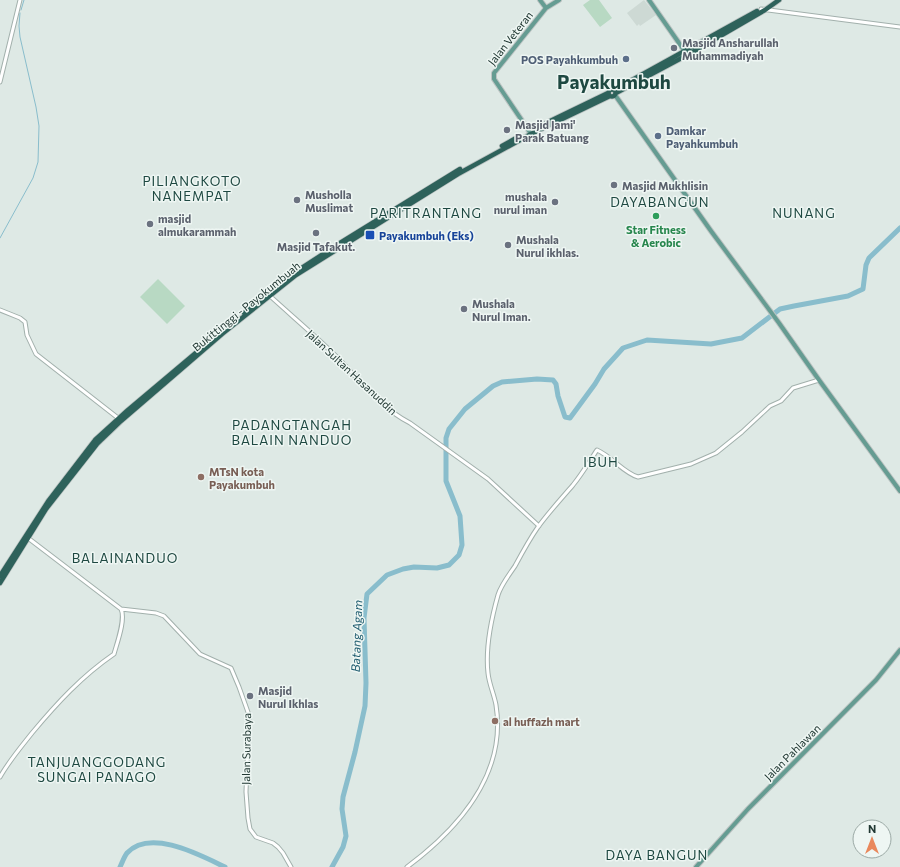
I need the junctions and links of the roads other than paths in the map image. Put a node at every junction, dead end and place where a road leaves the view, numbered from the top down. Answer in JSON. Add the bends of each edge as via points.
{"nodes":[{"id":1,"x":20,"y":0,"type":"edge"},
{"id":2,"x":540,"y":0,"type":"edge"},
{"id":3,"x":559,"y":0,"type":"edge"},
{"id":4,"x":649,"y":0,"type":"edge"},
{"id":5,"x":776,"y":0,"type":"edge"},
{"id":6,"x":779,"y":0,"type":"edge"},
{"id":7,"x":546,"y":8,"type":"junction"},
{"id":8,"x":763,"y":10,"type":"junction"},
{"id":9,"x":900,"y":27,"type":"edge"},
{"id":10,"x":686,"y":53,"type":"junction"},
{"id":11,"x":0,"y":82,"type":"edge"},
{"id":12,"x":613,"y":93,"type":"junction"},
{"id":13,"x":530,"y":132,"type":"junction"},
{"id":14,"x":389,"y":215,"type":"junction"},
{"id":15,"x":270,"y":296,"type":"junction"},
{"id":16,"x":0,"y":310,"type":"edge"},
{"id":17,"x":199,"y":352,"type":"junction"},
{"id":18,"x":819,"y":380,"type":"junction"},
{"id":19,"x":118,"y":418,"type":"junction"},
{"id":20,"x":73,"y":470,"type":"junction"},
{"id":21,"x":900,"y":491,"type":"edge"},
{"id":22,"x":539,"y":526,"type":"junction"},
{"id":23,"x":28,"y":538,"type":"junction"},
{"id":24,"x":0,"y":576,"type":"edge"},
{"id":25,"x":0,"y":583,"type":"edge"},
{"id":26,"x":121,"y":609,"type":"junction"},
{"id":27,"x":127,"y":610,"type":"junction"},
{"id":28,"x":123,"y":613,"type":"junction"},
{"id":29,"x":900,"y":650,"type":"edge"},
{"id":30,"x":0,"y":777,"type":"edge"},
{"id":31,"x":291,"y":867,"type":"edge"},
{"id":32,"x":407,"y":867,"type":"edge"},
{"id":33,"x":696,"y":867,"type":"edge"}],
"edges":[{"from":1,"to":11,"type":"street"},
{"from":2,"to":7,"type":"main road"},
{"from":3,"to":7,"type":"main road","name":"Jalan Veteran"},
{"from":4,"to":10,"type":"main road"},
{"from":5,"to":8,"type":"highway"},
{"from":6,"to":8,"type":"highway"},
{"from":7,"to":13,"type":"main road","name":"Jalan Veteran","via":[[494,73],[494,79]]},
{"from":8,"to":9,"type":"street"},
{"from":8,"to":10,"type":"highway","name":"Bukittinggi - Payokumbuah"},
{"from":10,"to":12,"type":"highway","name":"Bukittinggi - Payokumbuah"},
{"from":12,"to":13,"type":"highway","name":"Bukittinggi - Payokumbuah"},
{"from":12,"to":18,"type":"main road"},
{"from":13,"to":14,"type":"highway","name":"Bukittinggi - Payokumbuah"},
{"from":14,"to":15,"type":"highway","name":"Bukittinggi - Payokumbuah","via":[[296,275]]},
{"from":14,"to":17,"type":"highway","name":"Bukittinggi - Payokumbuah","via":[[294,272]]},
{"from":15,"to":17,"type":"highway","name":"Bukittinggi - Payokumbuah"},
{"from":15,"to":22,"type":"street","name":"Jalan Sultan Hasanuddin","via":[[339,359],[382,404],[488,479]]},
{"from":16,"to":19,"type":"street","via":[[9,312],[25,322],[27,336],[36,354]]},
{"from":17,"to":19,"type":"highway","name":"Bukittinggi - Payokumbuah"},
{"from":17,"to":20,"type":"highway","name":"Bukittinggi - Payokumbuah","via":[[105,436]]},
{"from":18,"to":21,"type":"main road"},
{"from":18,"to":22,"type":"street","via":[[793,388],[781,401],[770,406],[721,450],[691,464],[638,477],[597,450],[582,473]]},
{"from":19,"to":20,"type":"highway","name":"Bukittinggi - Payokumbuah","via":[[95,440]]},
{"from":20,"to":23,"type":"highway","name":"Bukittinggi - Payokumbuah"},
{"from":20,"to":24,"type":"highway","name":"Bukittinggi - Payokumbuah","via":[[49,500]]},
{"from":22,"to":32,"type":"street","via":[[498,593],[489,634],[488,668],[496,705],[497,725],[492,763],[480,788],[453,826]]},
{"from":23,"to":25,"type":"highway","name":"Bukittinggi - Payokumbuah"},
{"from":23,"to":26,"type":"street","name":"Jalan Surabaya"},
{"from":26,"to":27,"type":"street","name":"Jalan Surabaya"},
{"from":26,"to":28,"type":"street"},
{"from":27,"to":28,"type":"street"},
{"from":27,"to":31,"type":"street","name":"Jalan Surabaya","via":[[164,616],[200,654],[231,668],[249,715],[246,792],[250,829],[256,836],[278,847]]},
{"from":28,"to":30,"type":"street","via":[[114,654],[92,669],[64,696]]},
{"from":29,"to":33,"type":"main road","name":"Jalan Pahlawan","via":[[876,680],[748,809]]}]}
